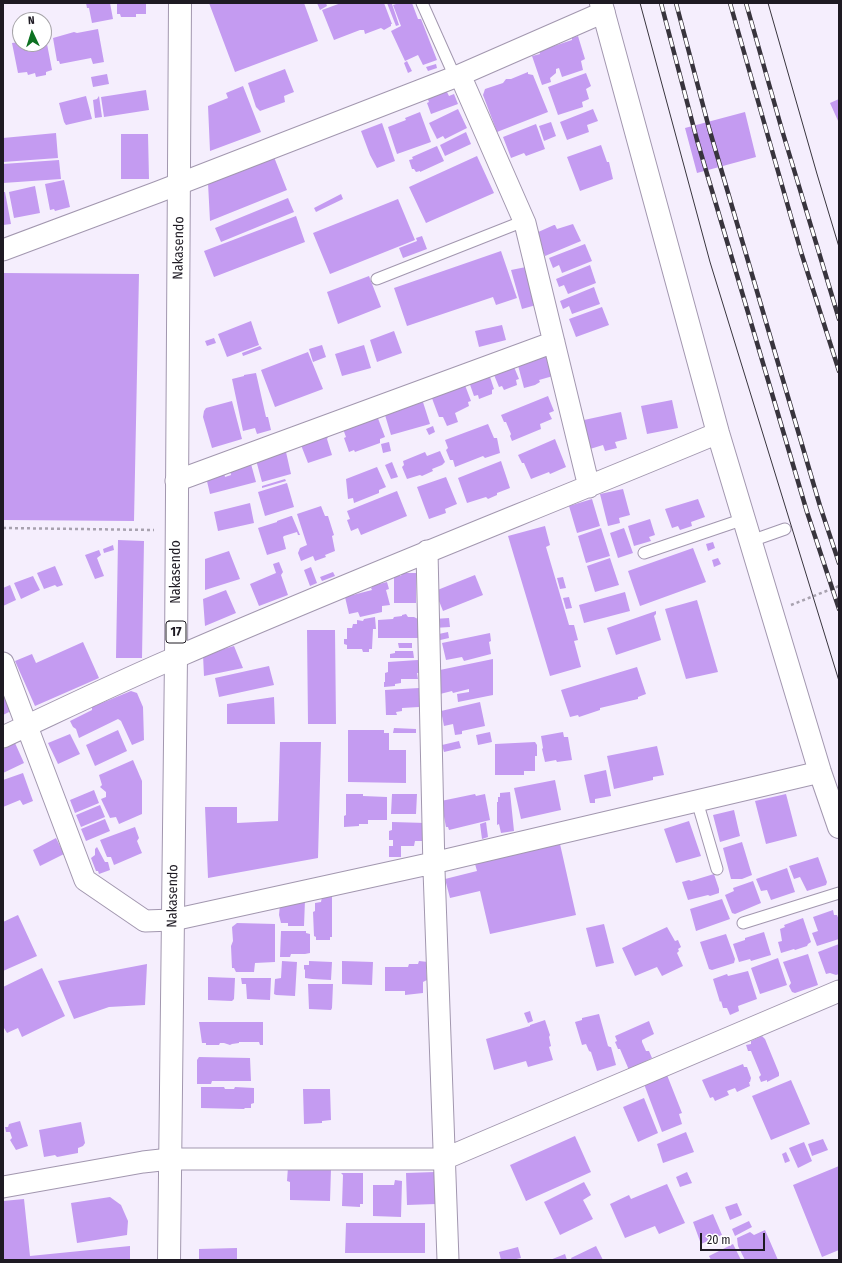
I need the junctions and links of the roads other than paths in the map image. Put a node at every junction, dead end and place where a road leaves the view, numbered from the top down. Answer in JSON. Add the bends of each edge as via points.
{"nodes":[{"id":1,"x":180,"y":3,"type":"edge"},
{"id":2,"x":422,"y":3,"type":"edge"},
{"id":3,"x":602,"y":8,"type":"edge"},
{"id":4,"x":457,"y":76,"type":"junction"},
{"id":5,"x":179,"y":183,"type":"junction"},
{"id":6,"x":524,"y":221,"type":"junction"},
{"id":7,"x":3,"y":250,"type":"edge"},
{"id":8,"x":377,"y":279,"type":"dead end"},
{"id":9,"x":554,"y":342,"type":"junction"},
{"id":10,"x":718,"y":433,"type":"junction"},
{"id":11,"x":176,"y":481,"type":"junction"},
{"id":12,"x":589,"y":487,"type":"junction"},
{"id":13,"x":744,"y":519,"type":"junction"},
{"id":14,"x":785,"y":529,"type":"dead end"},
{"id":15,"x":751,"y":541,"type":"junction"},
{"id":16,"x":427,"y":552,"type":"junction"},
{"id":17,"x":644,"y":553,"type":"dead end"},
{"id":18,"x":176,"y":657,"type":"junction"},
{"id":19,"x":3,"y":665,"type":"edge"},
{"id":20,"x":27,"y":726,"type":"junction"},
{"id":21,"x":3,"y":737,"type":"edge"},
{"id":22,"x":820,"y":772,"type":"junction"},
{"id":23,"x":697,"y":801,"type":"junction"},
{"id":24,"x":839,"y":827,"type":"edge"},
{"id":25,"x":433,"y":863,"type":"junction"},
{"id":26,"x":716,"y":869,"type":"dead end"},
{"id":27,"x":839,"y":893,"type":"edge"},
{"id":28,"x":173,"y":920,"type":"junction"},
{"id":29,"x":743,"y":924,"type":"dead end"},
{"id":30,"x":839,"y":991,"type":"edge"},
{"id":31,"x":170,"y":1159,"type":"junction"},
{"id":32,"x":444,"y":1159,"type":"junction"},
{"id":33,"x":3,"y":1187,"type":"edge"},
{"id":34,"x":169,"y":1260,"type":"edge"},
{"id":35,"x":448,"y":1260,"type":"edge"}],
"edges":[{"from":1,"to":5,"type":"main road","name":"Nakasendo","number":"17"},
{"from":2,"to":4,"type":"lane"},
{"from":3,"to":4,"type":"street"},
{"from":3,"to":10,"type":"main road"},
{"from":4,"to":5,"type":"street"},
{"from":4,"to":6,"type":"street"},
{"from":5,"to":7,"type":"street"},
{"from":5,"to":11,"type":"main road","name":"Nakasendo","number":"17"},
{"from":6,"to":8,"type":"lane"},
{"from":6,"to":9,"type":"street"},
{"from":9,"to":11,"type":"street"},
{"from":9,"to":12,"type":"street"},
{"from":10,"to":12,"type":"street"},
{"from":10,"to":13,"type":"main road"},
{"from":11,"to":18,"type":"main road","name":"Nakasendo","number":"17"},
{"from":12,"to":16,"type":"street"},
{"from":13,"to":15,"type":"main road"},
{"from":13,"to":17,"type":"lane"},
{"from":14,"to":15,"type":"lane"},
{"from":15,"to":22,"type":"main road"},
{"from":16,"to":18,"type":"street"},
{"from":16,"to":25,"type":"street"},
{"from":18,"to":20,"type":"street"},
{"from":18,"to":28,"type":"main road","name":"Nakasendo","number":"17"},
{"from":19,"to":20,"type":"street"},
{"from":20,"to":21,"type":"street"},
{"from":20,"to":28,"type":"street","via":[[85,880],[145,921]]},
{"from":22,"to":23,"type":"street"},
{"from":22,"to":24,"type":"main road"},
{"from":23,"to":25,"type":"street"},
{"from":23,"to":26,"type":"lane"},
{"from":25,"to":28,"type":"street"},
{"from":25,"to":32,"type":"street"},
{"from":27,"to":29,"type":"lane"},
{"from":28,"to":31,"type":"main road","name":"Nakasendo","number":"17"},
{"from":30,"to":32,"type":"street"},
{"from":31,"to":32,"type":"street"},
{"from":31,"to":33,"type":"street"},
{"from":31,"to":34,"type":"main road","name":"Nakasendo","number":"17"},
{"from":32,"to":35,"type":"street"}]}
